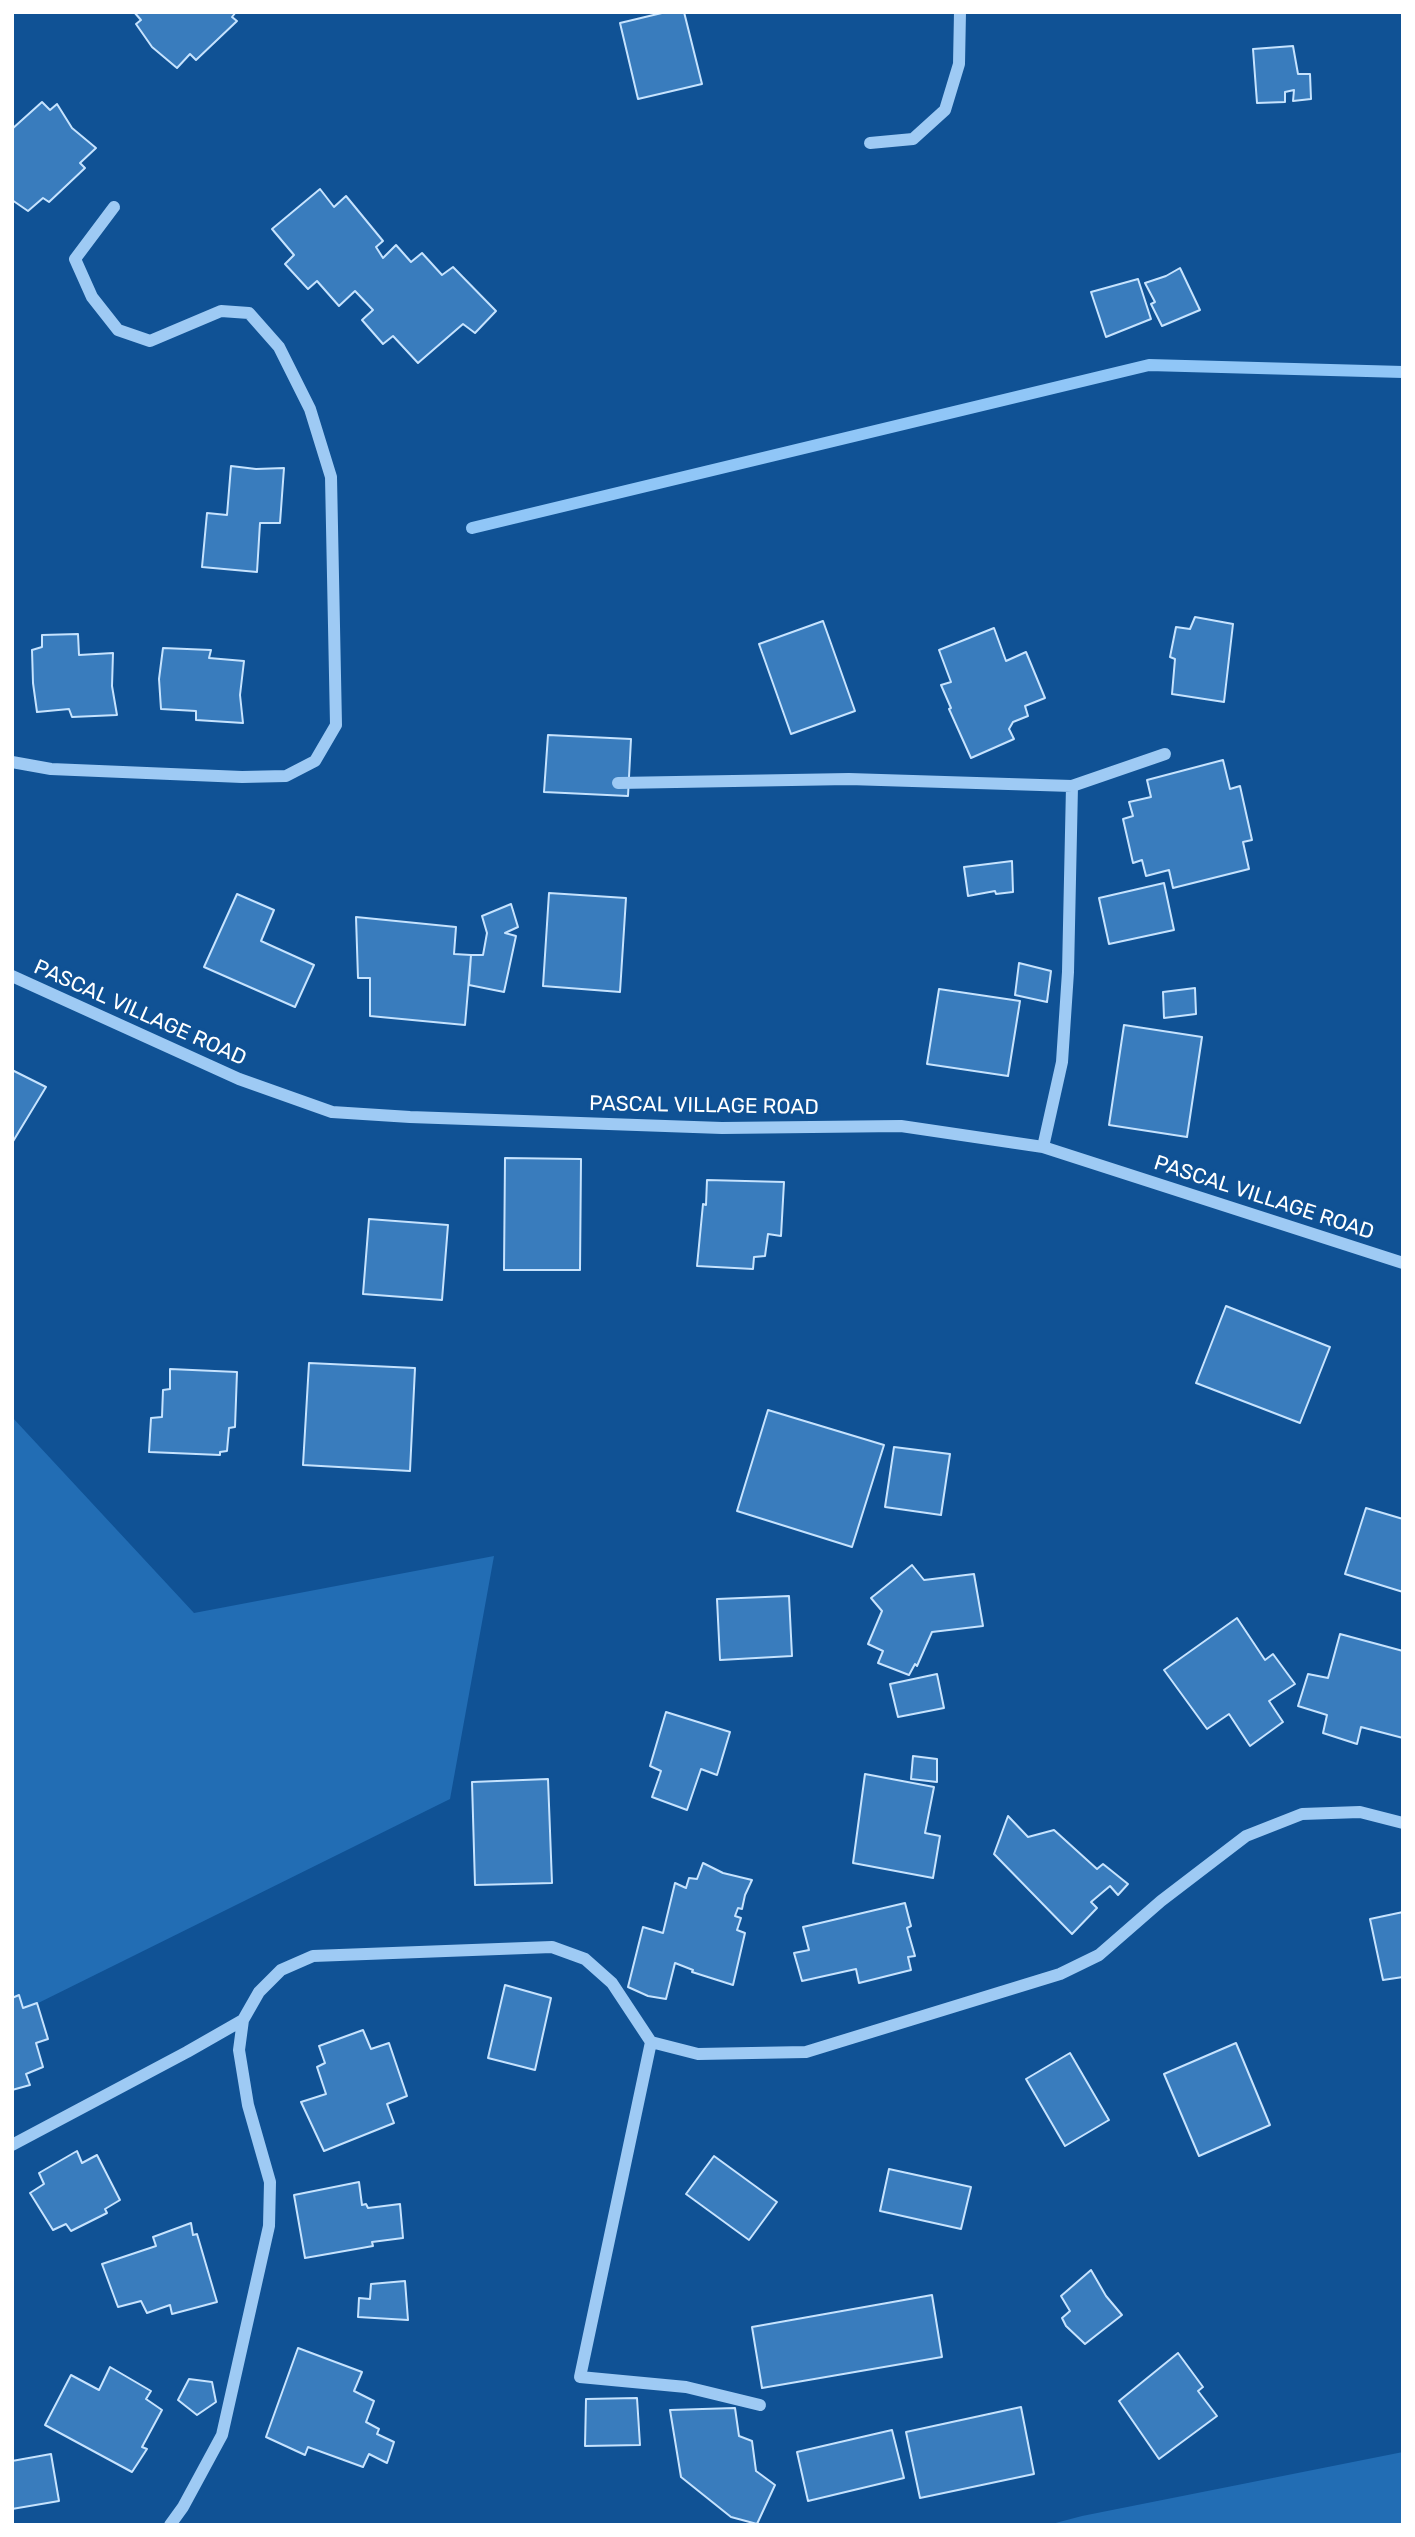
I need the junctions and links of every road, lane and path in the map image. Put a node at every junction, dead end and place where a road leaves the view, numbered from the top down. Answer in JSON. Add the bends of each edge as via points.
{"nodes":[{"id":1,"x":960,"y":12,"type":"edge"},
{"id":2,"x":870,"y":143,"type":"dead end"},
{"id":3,"x":114,"y":206,"type":"dead end"},
{"id":4,"x":1165,"y":754,"type":"dead end"},
{"id":5,"x":12,"y":762,"type":"edge"},
{"id":6,"x":618,"y":783,"type":"dead end"},
{"id":7,"x":1072,"y":786,"type":"junction"},
{"id":8,"x":12,"y":976,"type":"edge"},
{"id":9,"x":1043,"y":1147,"type":"junction"},
{"id":10,"x":1403,"y":1263,"type":"edge"},
{"id":11,"x":1403,"y":1822,"type":"edge"},
{"id":12,"x":243,"y":2020,"type":"junction"},
{"id":13,"x":651,"y":2042,"type":"junction"},
{"id":14,"x":12,"y":2145,"type":"edge"},
{"id":15,"x":760,"y":2405,"type":"dead end"},
{"id":16,"x":170,"y":2525,"type":"edge"}],
"edges":[{"from":1,"to":2,"type":"street","via":[[959,64],[945,110],[913,139]]},
{"from":3,"to":5,"type":"street","via":[[75,259],[92,297],[118,330],[150,341],[221,311],[250,313],[279,347],[310,409],[331,477],[336,725],[315,761],[286,776],[51,769]]},
{"from":4,"to":7,"type":"street"},
{"from":6,"to":7,"type":"street","via":[[849,779]]},
{"from":7,"to":9,"type":"street","via":[[1062,1062]]},
{"from":8,"to":9,"type":"street","name":"PASCAL VILLAGE ROAD","via":[[239,1079],[332,1112],[722,1128],[901,1126]]},
{"from":9,"to":10,"type":"street","name":"PASCAL VILLAGE ROAD"},
{"from":11,"to":13,"type":"street","via":[[1360,1812],[1302,1814],[1246,1836],[1161,1900],[1099,1955],[1060,1974],[806,2052],[698,2054]]},
{"from":12,"to":13,"type":"street","via":[[259,1992],[282,1970],[313,1956],[552,1947],[585,1959],[612,1983]]},
{"from":12,"to":14,"type":"street"},
{"from":12,"to":16,"type":"street","via":[[239,2050],[248,2105],[270,2182],[269,2226],[222,2435]]},
{"from":13,"to":15,"type":"street","via":[[580,2376],[687,2387]]}]}
